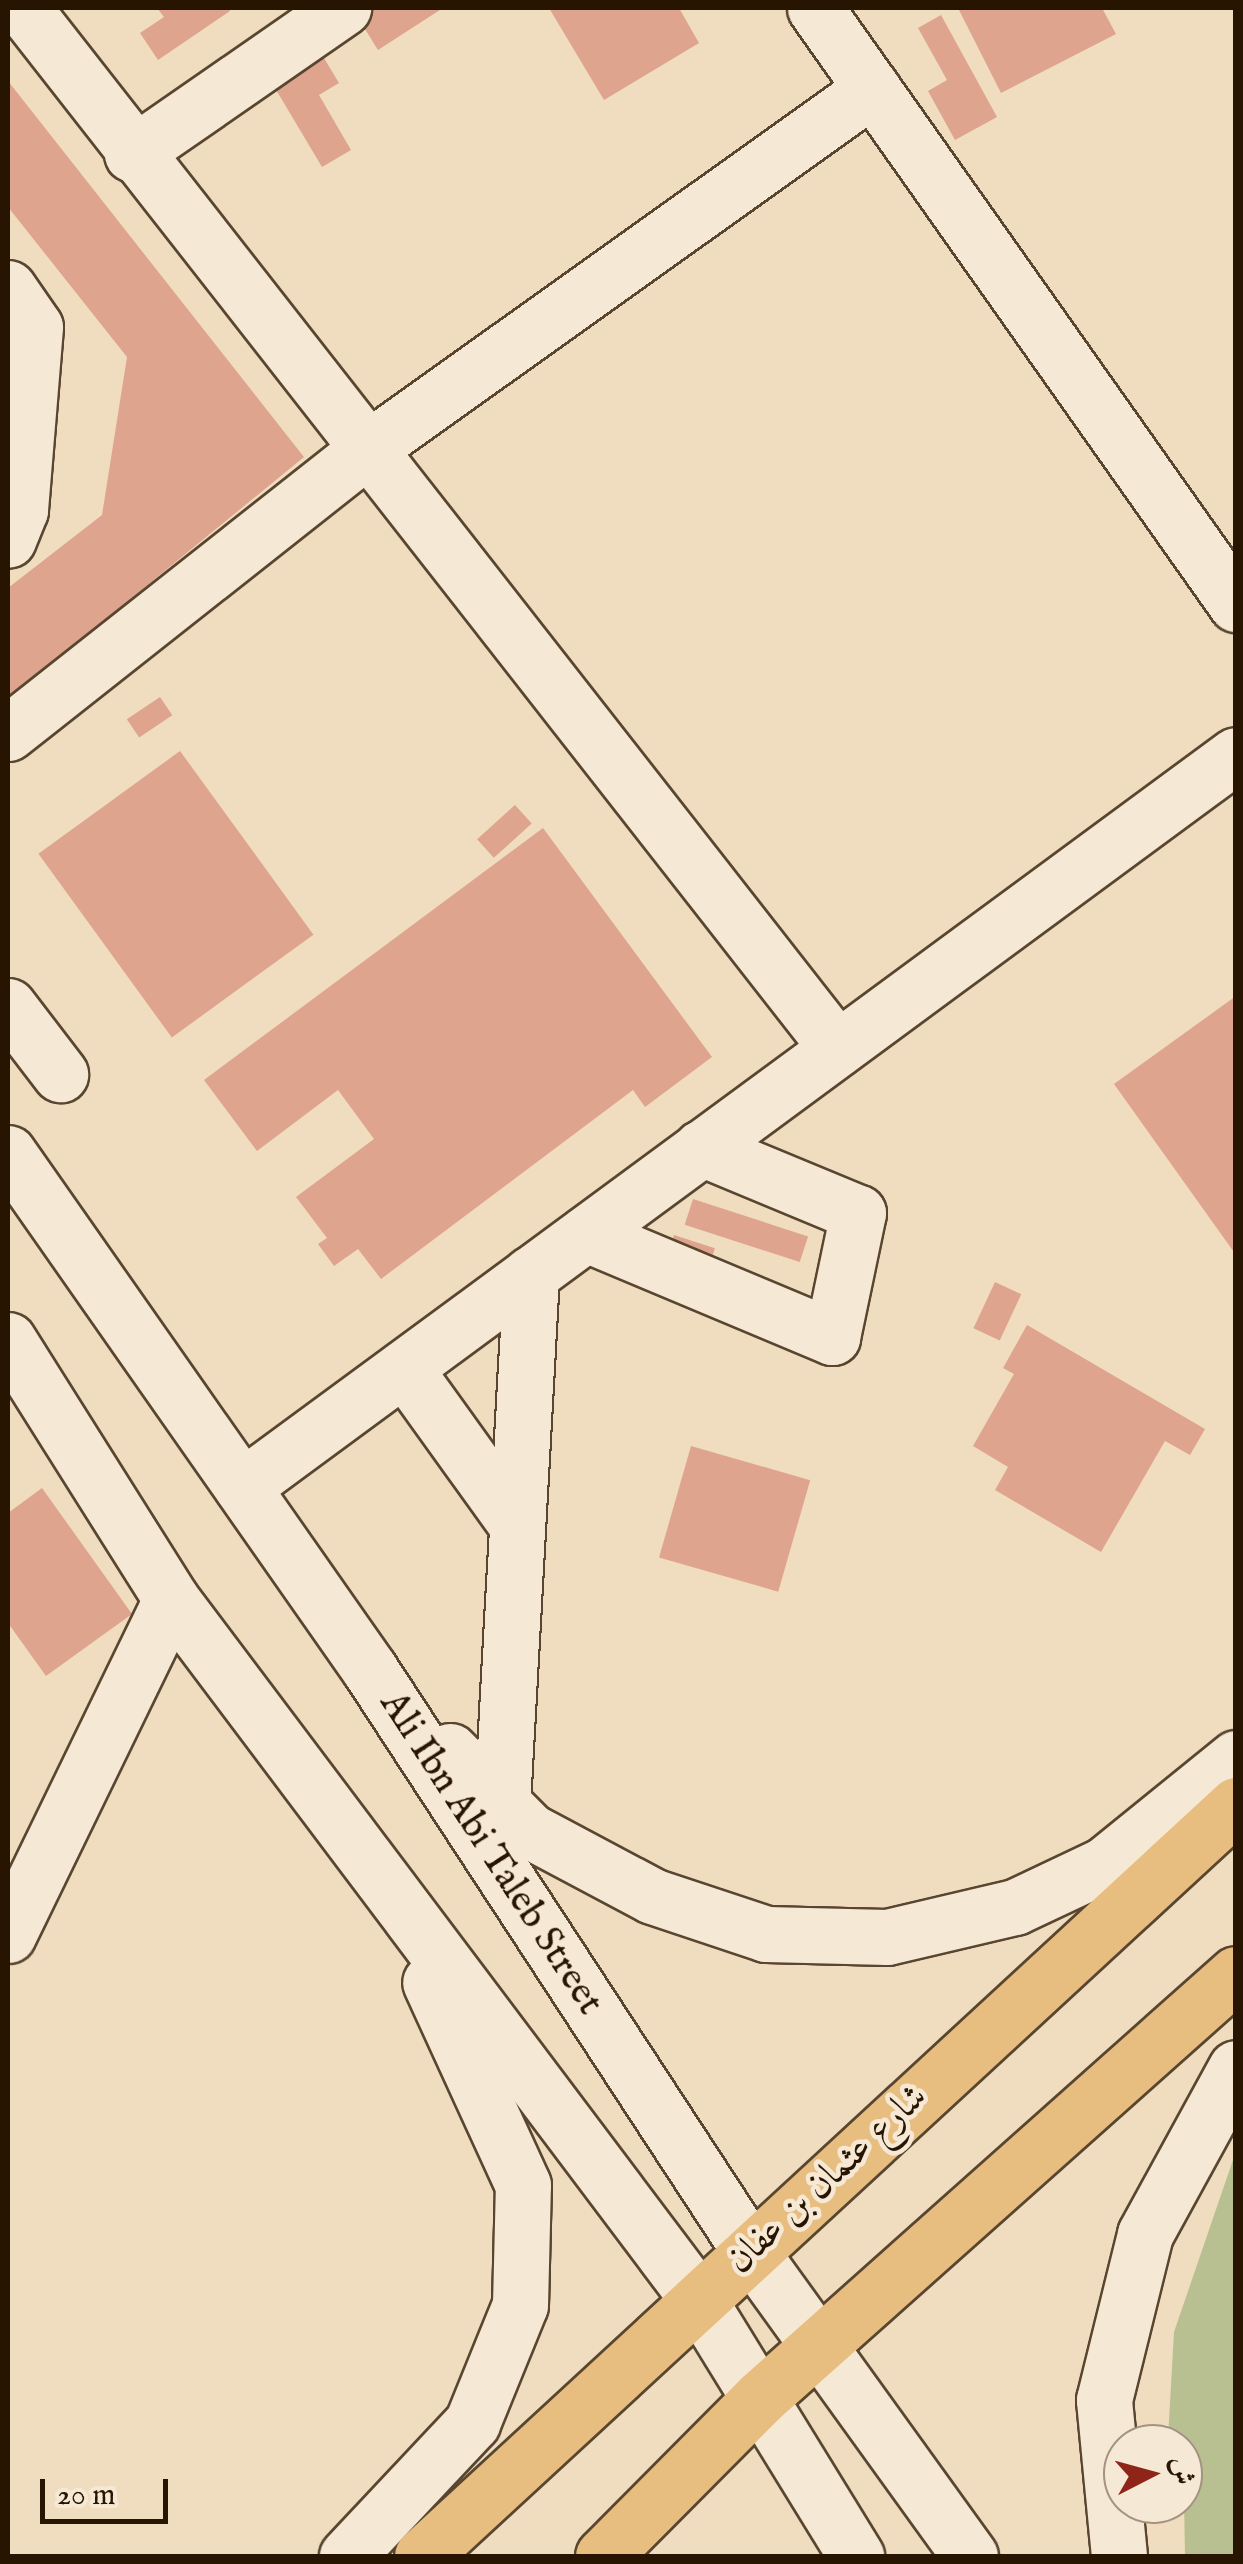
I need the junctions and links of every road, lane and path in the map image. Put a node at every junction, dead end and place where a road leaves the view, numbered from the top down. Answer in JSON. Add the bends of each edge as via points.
{"nodes":[{"id":1,"x":23,"y":8,"type":"edge"},
{"id":2,"x":343,"y":8,"type":"edge"},
{"id":3,"x":825,"y":11,"type":"edge"},
{"id":4,"x":872,"y":89,"type":"junction"},
{"id":5,"x":132,"y":154,"type":"junction"},
{"id":6,"x":8,"y":288,"type":"edge"},
{"id":7,"x":366,"y":450,"type":"junction"},
{"id":8,"x":8,"y":540,"type":"edge"},
{"id":9,"x":1236,"y":604,"type":"edge"},
{"id":10,"x":8,"y":734,"type":"edge"},
{"id":11,"x":1236,"y":755,"type":"edge"},
{"id":12,"x":8,"y":1006,"type":"edge"},
{"id":13,"x":837,"y":1048,"type":"junction"},
{"id":14,"x":60,"y":1074,"type":"dead end"},
{"id":15,"x":702,"y":1148,"type":"junction"},
{"id":16,"x":8,"y":1153,"type":"edge"},
{"id":17,"x":586,"y":1234,"type":"junction"},
{"id":18,"x":531,"y":1274,"type":"junction"},
{"id":19,"x":8,"y":1340,"type":"edge"},
{"id":20,"x":404,"y":1368,"type":"junction"},
{"id":21,"x":242,"y":1487,"type":"junction"},
{"id":22,"x":517,"y":1525,"type":"junction"},
{"id":23,"x":171,"y":1599,"type":"junction"},
{"id":24,"x":370,"y":1670,"type":"junction"},
{"id":25,"x":1236,"y":1758,"type":"edge"},
{"id":26,"x":502,"y":1803,"type":"junction"},
{"id":27,"x":1236,"y":1805,"type":"edge"},
{"id":28,"x":348,"y":1830,"type":"junction"},
{"id":29,"x":8,"y":1935,"type":"edge"},
{"id":30,"x":1236,"y":1974,"type":"edge"},
{"id":31,"x":1236,"y":2068,"type":"edge"},
{"id":32,"x":750,"y":2252,"type":"junction"},
{"id":33,"x":698,"y":2300,"type":"junction"},
{"id":34,"x":818,"y":2348,"type":"junction"},
{"id":35,"x":761,"y":2397,"type":"junction"},
{"id":36,"x":347,"y":2556,"type":"edge"},
{"id":37,"x":422,"y":2556,"type":"edge"},
{"id":38,"x":602,"y":2556,"type":"edge"},
{"id":39,"x":856,"y":2556,"type":"edge"},
{"id":40,"x":970,"y":2556,"type":"edge"},
{"id":41,"x":1119,"y":2556,"type":"edge"}],
"edges":[{"from":1,"to":5,"type":"street"},
{"from":2,"to":5,"type":"street"},
{"from":3,"to":4,"type":"street"},
{"from":4,"to":7,"type":"street"},
{"from":4,"to":9,"type":"street"},
{"from":5,"to":7,"type":"street"},
{"from":6,"to":8,"type":"street","via":[[35,327],[20,510]]},
{"from":7,"to":10,"type":"street"},
{"from":7,"to":13,"type":"street"},
{"from":11,"to":13,"type":"street"},
{"from":12,"to":14,"type":"street"},
{"from":13,"to":15,"type":"street"},
{"from":15,"to":17,"type":"street"},
{"from":15,"to":17,"type":"street","via":[[858,1213],[832,1337]]},
{"from":16,"to":21,"type":"street","name":"Ali Ibn Abi Taleb Street"},
{"from":17,"to":18,"type":"street"},
{"from":18,"to":20,"type":"street"},
{"from":18,"to":22,"type":"street"},
{"from":19,"to":23,"type":"street"},
{"from":20,"to":21,"type":"street"},
{"from":20,"to":22,"type":"street"},
{"from":21,"to":24,"type":"street","name":"Ali Ibn Abi Taleb Street"},
{"from":22,"to":26,"type":"street"},
{"from":23,"to":28,"type":"street"},
{"from":23,"to":29,"type":"street"},
{"from":24,"to":26,"type":"street"},
{"from":24,"to":32,"type":"street","name":"Ali Ibn Abi Taleb Street"},
{"from":25,"to":26,"type":"street","via":[[1104,1865],[1015,1908],[887,1937],[766,1934],[652,1896],[530,1831]]},
{"from":27,"to":32,"type":"main road","name":"شارع عثمان بن عفان"},
{"from":28,"to":33,"type":"street"},
{"from":28,"to":36,"type":"street","via":[[452,2024],[523,2186],[520,2304],[498,2371],[472,2424]]},
{"from":30,"to":34,"type":"main road"},
{"from":31,"to":41,"type":"street","via":[[1144,2234],[1104,2400]]},
{"from":32,"to":33,"type":"main road","name":"شارع عثمان بن عفان"},
{"from":32,"to":34,"type":"street","name":"Ali Ibn Abi Taleb Street"},
{"from":33,"to":35,"type":"street"},
{"from":33,"to":37,"type":"main road","name":"شارع عثمان بن عفان"},
{"from":34,"to":35,"type":"main road"},
{"from":34,"to":40,"type":"street","name":"Ali Ibn Abi Taleb Street"},
{"from":35,"to":38,"type":"main road"},
{"from":35,"to":39,"type":"street"}]}
